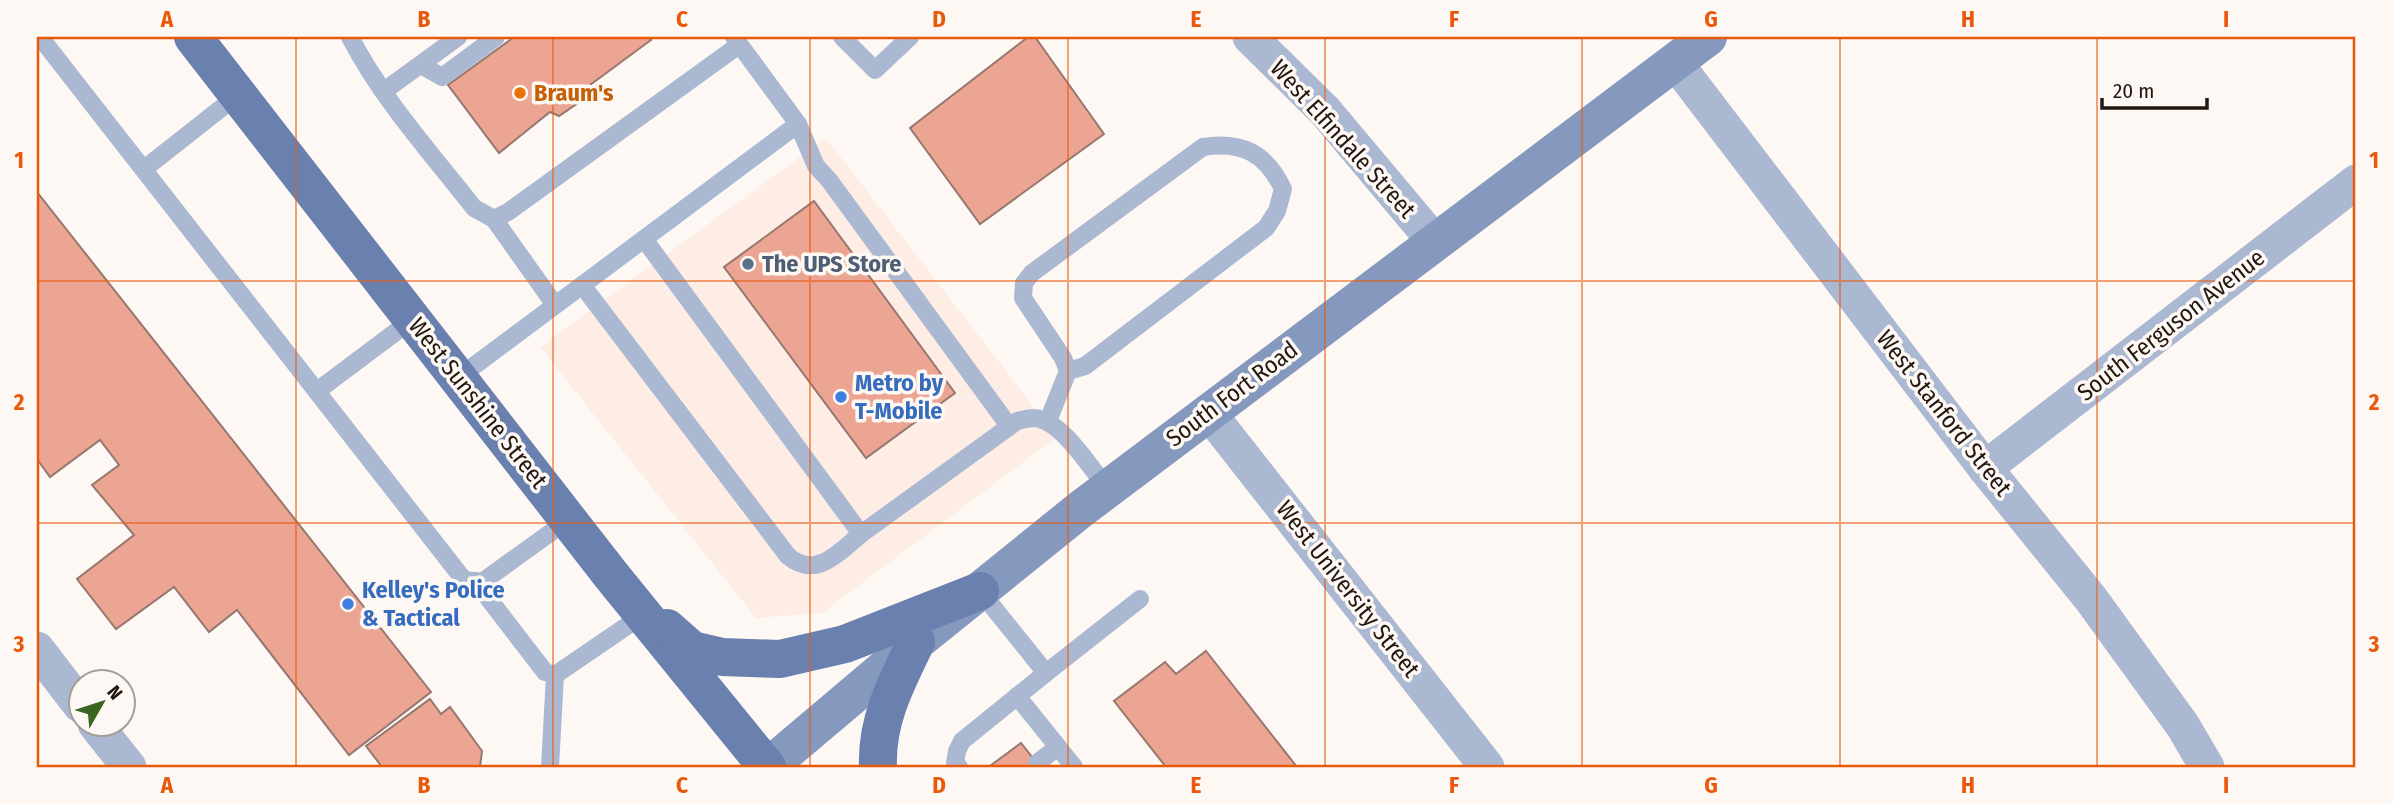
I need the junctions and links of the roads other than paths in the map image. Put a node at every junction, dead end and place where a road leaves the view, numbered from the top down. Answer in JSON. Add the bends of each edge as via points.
{"nodes":[{"id":1,"x":40,"y":37,"type":"edge"},
{"id":2,"x":350,"y":37,"type":"edge"},
{"id":3,"x":458,"y":37,"type":"edge"},
{"id":4,"x":495,"y":37,"type":"edge"},
{"id":5,"x":842,"y":37,"type":"edge"},
{"id":6,"x":910,"y":37,"type":"edge"},
{"id":7,"x":1250,"y":37,"type":"edge"},
{"id":8,"x":1708,"y":37,"type":"edge"},
{"id":9,"x":202,"y":40,"type":"edge"},
{"id":10,"x":737,"y":41,"type":"edge"},
{"id":11,"x":1675,"y":62,"type":"junction"},
{"id":12,"x":421,"y":65,"type":"junction"},
{"id":13,"x":384,"y":91,"type":"junction"},
{"id":14,"x":238,"y":95,"type":"junction"},
{"id":15,"x":798,"y":124,"type":"junction"},
{"id":16,"x":144,"y":169,"type":"junction"},
{"id":17,"x":2356,"y":182,"type":"edge"},
{"id":18,"x":494,"y":219,"type":"junction"},
{"id":19,"x":644,"y":239,"type":"junction"},
{"id":20,"x":1434,"y":242,"type":"junction"},
{"id":21,"x":582,"y":285,"type":"junction"},
{"id":22,"x":555,"y":305,"type":"junction"},
{"id":23,"x":413,"y":319,"type":"junction"},
{"id":24,"x":1068,"y":371,"type":"junction"},
{"id":25,"x":459,"y":377,"type":"junction"},
{"id":26,"x":317,"y":391,"type":"junction"},
{"id":27,"x":1208,"y":412,"type":"junction"},
{"id":28,"x":1048,"y":421,"type":"junction"},
{"id":29,"x":1009,"y":426,"type":"junction"},
{"id":30,"x":1985,"y":468,"type":"junction"},
{"id":31,"x":1108,"y":489,"type":"junction"},
{"id":32,"x":568,"y":520,"type":"junction"},
{"id":33,"x":861,"y":534,"type":"junction"},
{"id":34,"x":611,"y":575,"type":"junction"},
{"id":35,"x":475,"y":581,"type":"junction"},
{"id":36,"x":980,"y":591,"type":"junction"},
{"id":37,"x":1140,"y":599,"type":"dead end"},
{"id":38,"x":643,"y":615,"type":"junction"},
{"id":39,"x":916,"y":642,"type":"junction"},
{"id":40,"x":38,"y":651,"type":"edge"},
{"id":41,"x":1046,"y":673,"type":"junction"},
{"id":42,"x":555,"y":675,"type":"junction"},
{"id":43,"x":66,"y":687,"type":"edge"},
{"id":44,"x":1017,"y":696,"type":"junction"},
{"id":45,"x":107,"y":738,"type":"edge"},
{"id":46,"x":1058,"y":747,"type":"junction"},
{"id":47,"x":1037,"y":763,"type":"dead end"},
{"id":48,"x":129,"y":767,"type":"edge"},
{"id":49,"x":550,"y":767,"type":"edge"},
{"id":50,"x":767,"y":767,"type":"edge"},
{"id":51,"x":878,"y":767,"type":"edge"},
{"id":52,"x":958,"y":767,"type":"edge"},
{"id":53,"x":1074,"y":767,"type":"edge"},
{"id":54,"x":1487,"y":767,"type":"edge"},
{"id":55,"x":2207,"y":767,"type":"edge"}],
"edges":[{"from":1,"to":16,"type":"lane"},
{"from":2,"to":13,"type":"lane"},
{"from":3,"to":12,"type":"lane"},
{"from":4,"to":12,"type":"lane","via":[[442,77]]},
{"from":5,"to":6,"type":"lane","via":[[875,70]]},
{"from":7,"to":20,"type":"street","name":"West Elfindale Street","via":[[1325,111]]},
{"from":8,"to":11,"type":"street","name":"South Fort Road"},
{"from":9,"to":14,"type":"main road","name":"West Sunshine Street"},
{"from":10,"to":15,"type":"lane"},
{"from":10,"to":18,"type":"lane"},
{"from":11,"to":20,"type":"street","name":"South Fort Road"},
{"from":11,"to":30,"type":"street","name":"West Stanford Street"},
{"from":12,"to":13,"type":"lane"},
{"from":13,"to":18,"type":"lane","via":[[474,208]]},
{"from":14,"to":16,"type":"lane"},
{"from":14,"to":23,"type":"main road","name":"West Sunshine Street"},
{"from":15,"to":19,"type":"lane"},
{"from":15,"to":29,"type":"lane","via":[[816,166]]},
{"from":16,"to":26,"type":"lane"},
{"from":17,"to":30,"type":"street","name":"South Ferguson Avenue"},
{"from":18,"to":22,"type":"lane"},
{"from":19,"to":21,"type":"lane"},
{"from":19,"to":33,"type":"lane"},
{"from":20,"to":27,"type":"street","name":"South Fort Road"},
{"from":21,"to":22,"type":"lane"},
{"from":21,"to":33,"type":"lane","via":[[788,556],[799,565],[815,566]]},
{"from":22,"to":25,"type":"lane"},
{"from":23,"to":25,"type":"main road","name":"West Sunshine Street"},
{"from":23,"to":26,"type":"lane"},
{"from":24,"to":24,"type":"lane","via":[[1023,298],[1024,283],[1032,273],[1203,147],[1223,144],[1262,158],[1283,189],[1266,228],[1085,366]]},
{"from":24,"to":28,"type":"lane"},
{"from":25,"to":32,"type":"main road","name":"West Sunshine Street"},
{"from":26,"to":35,"type":"lane","via":[[464,580]]},
{"from":27,"to":31,"type":"street","name":"South Fort Road"},
{"from":27,"to":54,"type":"street","name":"West University Street"},
{"from":28,"to":29,"type":"lane","via":[[1034,418]]},
{"from":28,"to":31,"type":"lane"},
{"from":29,"to":33,"type":"lane"},
{"from":30,"to":55,"type":"street","name":"West Stanford Street","via":[[2091,598]]},
{"from":31,"to":36,"type":"street","name":"South Fort Road"},
{"from":32,"to":34,"type":"main road","name":"West Sunshine Street"},
{"from":32,"to":35,"type":"lane","via":[[482,582]]},
{"from":34,"to":36,"type":"main road","via":[[692,650],[754,659],[800,655],[845,644]]},
{"from":34,"to":38,"type":"main road","name":"West Sunshine Street"},
{"from":35,"to":42,"type":"lane","via":[[545,672]]},
{"from":36,"to":39,"type":"street","name":"South Fort Road"},
{"from":36,"to":41,"type":"lane"},
{"from":37,"to":41,"type":"lane"},
{"from":38,"to":42,"type":"lane"},
{"from":38,"to":50,"type":"main road","name":"West Sunshine Street"},
{"from":39,"to":50,"type":"street","name":"South Fort Road"},
{"from":39,"to":51,"type":"main road","via":[[883,718]]},
{"from":40,"to":43,"type":"street"},
{"from":41,"to":44,"type":"lane"},
{"from":42,"to":49,"type":"lane"},
{"from":44,"to":46,"type":"lane"},
{"from":44,"to":52,"type":"lane","via":[[962,741],[955,763]]},
{"from":45,"to":48,"type":"street"},
{"from":46,"to":47,"type":"lane"},
{"from":46,"to":53,"type":"lane"}]}
